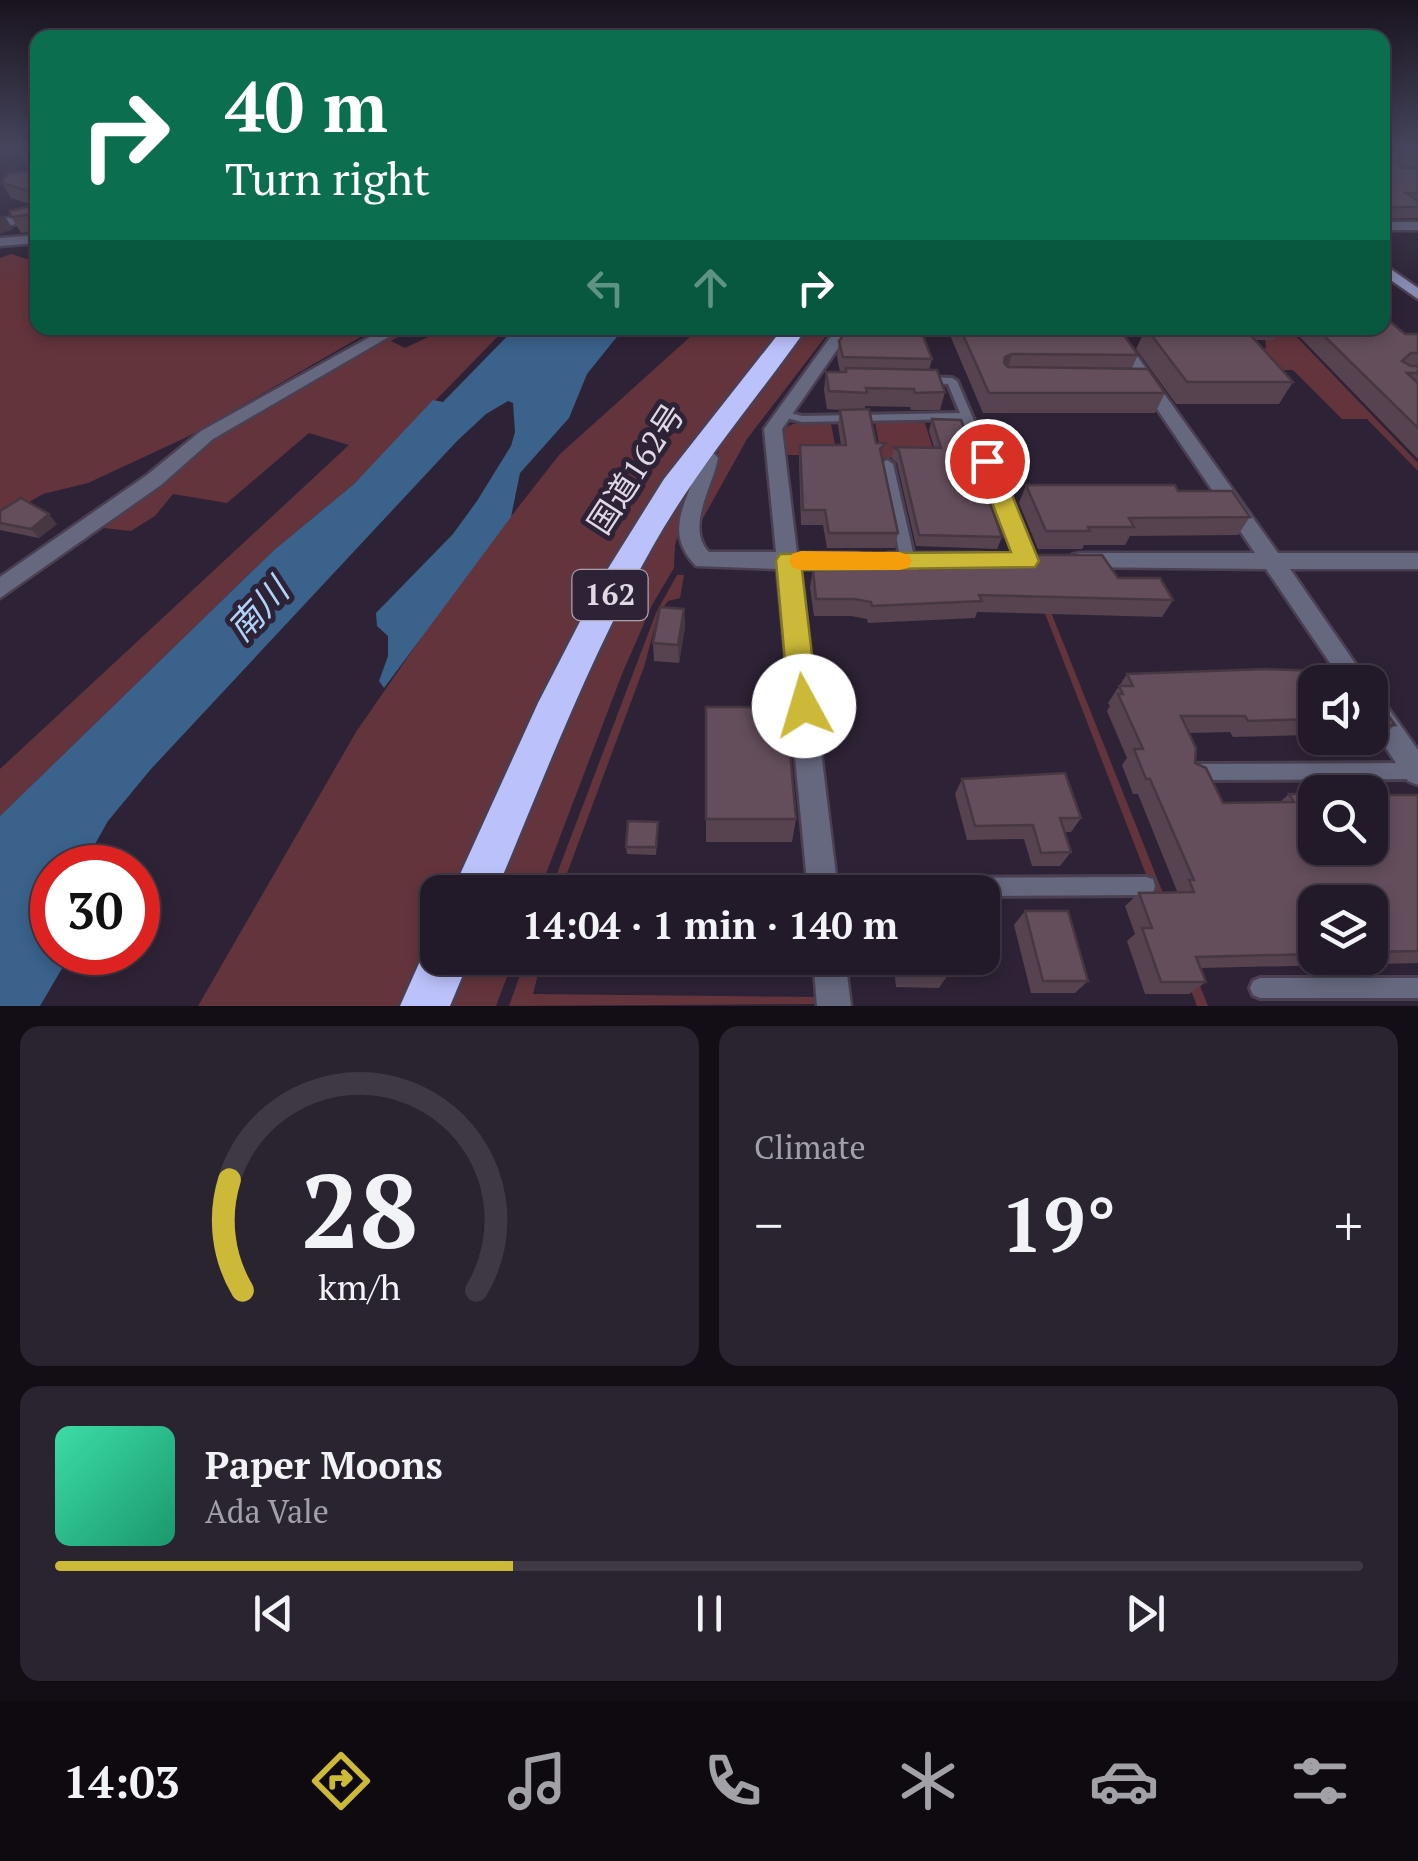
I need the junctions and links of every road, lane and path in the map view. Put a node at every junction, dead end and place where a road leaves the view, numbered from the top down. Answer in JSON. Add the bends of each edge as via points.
{"nodes":[{"id":1,"x":30,"y":216,"type":"edge"},
{"id":2,"x":0,"y":224,"type":"edge"},
{"id":3,"x":1390,"y":226,"type":"edge"},
{"id":4,"x":1418,"y":226,"type":"edge"},
{"id":5,"x":30,"y":240,"type":"edge"},
{"id":6,"x":0,"y":242,"type":"edge"},
{"id":7,"x":1390,"y":273,"type":"edge"},
{"id":8,"x":1418,"y":295,"type":"edge"},
{"id":9,"x":377,"y":335,"type":"edge"},
{"id":10,"x":382,"y":335,"type":"edge"},
{"id":11,"x":790,"y":335,"type":"edge"},
{"id":12,"x":838,"y":335,"type":"edge"},
{"id":13,"x":1114,"y":335,"type":"edge"},
{"id":14,"x":365,"y":344,"type":"junction"},
{"id":15,"x":916,"y":380,"type":"edge"},
{"id":16,"x":783,"y":414,"type":"junction"},
{"id":17,"x":965,"y":416,"type":"junction"},
{"id":18,"x":700,"y":450,"type":"junction"},
{"id":19,"x":887,"y":464,"type":"edge"},
{"id":20,"x":788,"y":560,"type":"junction"},
{"id":21,"x":908,"y":561,"type":"junction"},
{"id":22,"x":1046,"y":561,"type":"junction"},
{"id":23,"x":1271,"y":561,"type":"junction"},
{"id":24,"x":1418,"y":561,"type":"edge"},
{"id":25,"x":0,"y":589,"type":"edge"},
{"id":26,"x":1344,"y":665,"type":"edge"},
{"id":27,"x":1388,"y":728,"type":"edge"},
{"id":28,"x":1418,"y":771,"type":"edge"},
{"id":29,"x":1192,"y":772,"type":"edge"},
{"id":30,"x":482,"y":875,"type":"edge"},
{"id":31,"x":820,"y":875,"type":"edge"},
{"id":32,"x":1146,"y":886,"type":"dead end"},
{"id":33,"x":1000,"y":888,"type":"edge"},
{"id":34,"x":438,"y":975,"type":"edge"},
{"id":35,"x":831,"y":975,"type":"edge"},
{"id":36,"x":1260,"y":988,"type":"dead end"},
{"id":37,"x":1418,"y":988,"type":"edge"},
{"id":38,"x":424,"y":1006,"type":"edge"},
{"id":39,"x":834,"y":1006,"type":"edge"}],
"edges":[{"from":1,"to":2,"type":"street"},
{"from":3,"to":4,"type":"street"},
{"from":5,"to":6,"type":"street"},
{"from":7,"to":8,"type":"street"},
{"from":9,"to":14,"type":"lane"},
{"from":10,"to":14,"type":"street"},
{"from":11,"to":18,"type":"highway","name":"国道162号","number":"162"},
{"from":12,"to":16,"type":"street","via":[[811,370],[819,380]]},
{"from":13,"to":23,"type":"street","via":[[1137,382]]},
{"from":14,"to":25,"type":"street","via":[[207,435]]},
{"from":15,"to":17,"type":"lane","via":[[952,381]]},
{"from":16,"to":17,"type":"lane"},
{"from":16,"to":20,"type":"street","via":[[773,428]]},
{"from":17,"to":22,"type":"lane"},
{"from":18,"to":20,"type":"street","via":[[709,458],[686,538],[692,552],[704,560]]},
{"from":18,"to":30,"type":"highway","name":"国道162号","number":"162","via":[[609,596]]},
{"from":19,"to":21,"type":"lane"},
{"from":20,"to":21,"type":"street"},
{"from":20,"to":31,"type":"street"},
{"from":21,"to":22,"type":"street"},
{"from":22,"to":23,"type":"street"},
{"from":23,"to":24,"type":"street"},
{"from":23,"to":26,"type":"street"},
{"from":27,"to":28,"type":"street"},
{"from":28,"to":29,"type":"lane"},
{"from":32,"to":33,"type":"lane"},
{"from":34,"to":38,"type":"highway"},
{"from":35,"to":39,"type":"street"},
{"from":36,"to":37,"type":"lane"}]}
